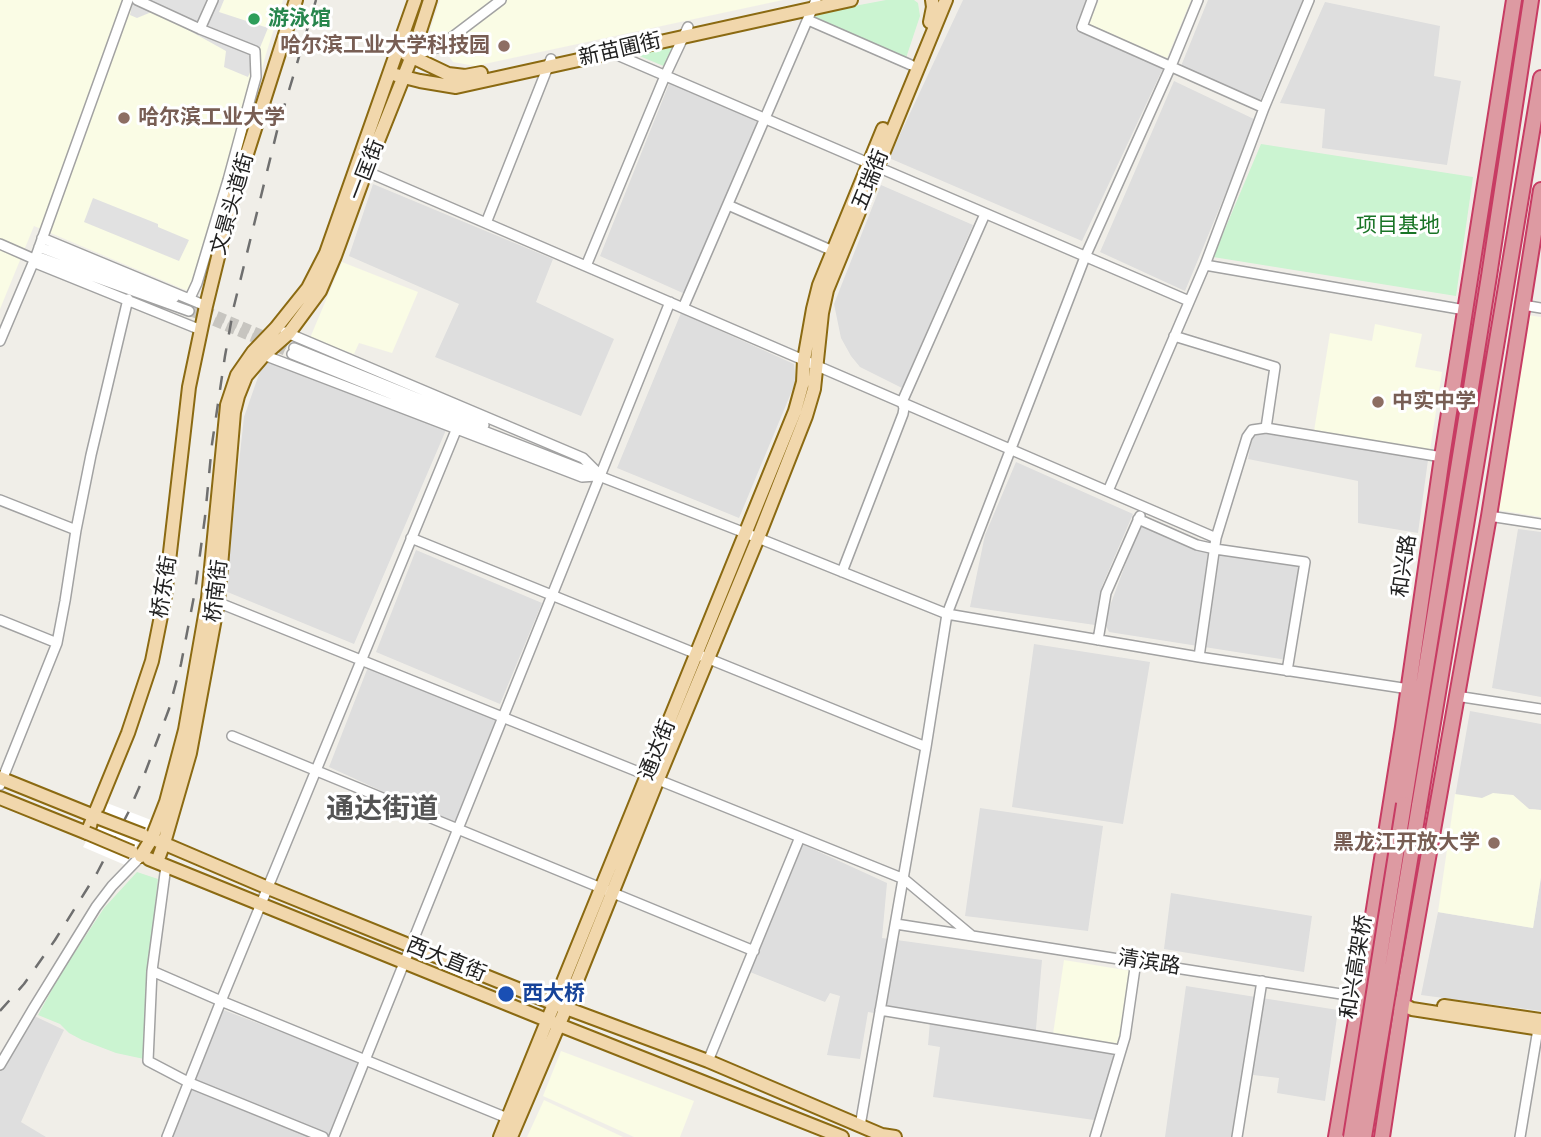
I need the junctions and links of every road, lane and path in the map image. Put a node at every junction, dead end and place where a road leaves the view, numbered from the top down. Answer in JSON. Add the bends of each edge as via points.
{"nodes":[{"id":1,"x":128,"y":0,"type":"edge"},
{"id":2,"x":137,"y":0,"type":"edge"},
{"id":3,"x":213,"y":0,"type":"edge"},
{"id":4,"x":296,"y":0,"type":"edge"},
{"id":5,"x":415,"y":0,"type":"edge"},
{"id":6,"x":430,"y":0,"type":"edge"},
{"id":7,"x":501,"y":0,"type":"edge"},
{"id":8,"x":851,"y":0,"type":"edge"},
{"id":9,"x":932,"y":0,"type":"edge"},
{"id":10,"x":946,"y":0,"type":"edge"},
{"id":11,"x":1091,"y":0,"type":"edge"},
{"id":12,"x":1198,"y":0,"type":"edge"},
{"id":13,"x":1309,"y":0,"type":"edge"},
{"id":14,"x":1514,"y":0,"type":"edge"},
{"id":15,"x":1531,"y":0,"type":"edge"},
{"id":16,"x":813,"y":7,"type":"edge"},
{"id":17,"x":200,"y":29,"type":"junction"},
{"id":18,"x":686,"y":31,"type":"junction"},
{"id":19,"x":397,"y":51,"type":"junction"},
{"id":20,"x":606,"y":51,"type":"junction"},
{"id":21,"x":412,"y":56,"type":"junction"},
{"id":22,"x":550,"y":62,"type":"junction"},
{"id":23,"x":911,"y":65,"type":"junction"},
{"id":24,"x":1171,"y":66,"type":"junction"},
{"id":25,"x":389,"y":73,"type":"junction"},
{"id":26,"x":665,"y":76,"type":"junction"},
{"id":27,"x":403,"y":77,"type":"junction"},
{"id":28,"x":1541,"y":78,"type":"edge"},
{"id":29,"x":1265,"y":108,"type":"junction"},
{"id":30,"x":765,"y":119,"type":"junction"},
{"id":31,"x":1532,"y":134,"type":"junction"},
{"id":32,"x":872,"y":165,"type":"junction"},
{"id":33,"x":361,"y":169,"type":"junction"},
{"id":34,"x":1486,"y":177,"type":"junction"},
{"id":35,"x":1541,"y":190,"type":"edge"},
{"id":36,"x":728,"y":205,"type":"junction"},
{"id":37,"x":1538,"y":206,"type":"junction"},
{"id":38,"x":985,"y":214,"type":"junction"},
{"id":39,"x":486,"y":223,"type":"junction"},
{"id":40,"x":0,"y":244,"type":"edge"},
{"id":41,"x":833,"y":251,"type":"junction"},
{"id":42,"x":37,"y":252,"type":"junction"},
{"id":43,"x":1085,"y":257,"type":"junction"},
{"id":44,"x":1205,"y":265,"type":"junction"},
{"id":45,"x":586,"y":266,"type":"junction"},
{"id":46,"x":1489,"y":276,"type":"junction"},
{"id":47,"x":128,"y":299,"type":"junction"},
{"id":48,"x":1189,"y":301,"type":"junction"},
{"id":49,"x":670,"y":302,"type":"junction"},
{"id":50,"x":190,"y":305,"type":"junction"},
{"id":51,"x":1523,"y":305,"type":"junction"},
{"id":52,"x":206,"y":306,"type":"junction"},
{"id":53,"x":683,"y":308,"type":"junction"},
{"id":54,"x":1541,"y":308,"type":"edge"},
{"id":55,"x":1465,"y":310,"type":"junction"},
{"id":56,"x":276,"y":328,"type":"junction"},
{"id":57,"x":201,"y":330,"type":"junction"},
{"id":58,"x":289,"y":333,"type":"junction"},
{"id":59,"x":1174,"y":336,"type":"junction"},
{"id":60,"x":0,"y":341,"type":"edge"},
{"id":61,"x":1515,"y":347,"type":"junction"},
{"id":62,"x":293,"y":351,"type":"tunnel mouth"},
{"id":63,"x":259,"y":354,"type":"junction"},
{"id":64,"x":810,"y":363,"type":"junction"},
{"id":65,"x":902,"y":402,"type":"junction"},
{"id":66,"x":1482,"y":425,"type":"junction"},
{"id":67,"x":457,"y":428,"type":"junction"},
{"id":68,"x":1266,"y":428,"type":"junction"},
{"id":69,"x":1010,"y":449,"type":"junction"},
{"id":70,"x":1442,"y":457,"type":"junction"},
{"id":71,"x":601,"y":475,"type":"junction"},
{"id":72,"x":1108,"y":491,"type":"junction"},
{"id":73,"x":0,"y":500,"type":"edge"},
{"id":74,"x":1144,"y":506,"type":"junction"},
{"id":75,"x":1489,"y":516,"type":"junction"},
{"id":76,"x":1138,"y":519,"type":"junction"},
{"id":77,"x":1541,"y":524,"type":"edge"},
{"id":78,"x":76,"y":530,"type":"junction"},
{"id":79,"x":745,"y":533,"type":"junction"},
{"id":80,"x":411,"y":538,"type":"junction"},
{"id":81,"x":758,"y":538,"type":"junction"},
{"id":82,"x":1216,"y":538,"type":"junction"},
{"id":83,"x":1215,"y":549,"type":"junction"},
{"id":84,"x":842,"y":572,"type":"junction"},
{"id":85,"x":552,"y":595,"type":"junction"},
{"id":86,"x":213,"y":600,"type":"junction"},
{"id":87,"x":947,"y":614,"type":"junction"},
{"id":88,"x":0,"y":620,"type":"edge"},
{"id":89,"x":1098,"y":640,"type":"junction"},
{"id":90,"x":57,"y":643,"type":"junction"},
{"id":91,"x":702,"y":656,"type":"junction"},
{"id":92,"x":1199,"y":657,"type":"junction"},
{"id":93,"x":361,"y":660,"type":"junction"},
{"id":94,"x":1287,"y":671,"type":"junction"},
{"id":95,"x":1409,"y":689,"type":"junction"},
{"id":96,"x":1456,"y":696,"type":"junction"},
{"id":97,"x":1541,"y":709,"type":"edge"},
{"id":98,"x":503,"y":717,"type":"junction"},
{"id":99,"x":1433,"y":726,"type":"junction"},
{"id":100,"x":1403,"y":727,"type":"junction"},
{"id":101,"x":232,"y":736,"type":"dead end"},
{"id":102,"x":926,"y":747,"type":"junction"},
{"id":103,"x":315,"y":770,"type":"junction"},
{"id":104,"x":652,"y":777,"type":"junction"},
{"id":105,"x":1,"y":780,"type":"edge"},
{"id":106,"x":0,"y":798,"type":"edge"},
{"id":107,"x":1411,"y":805,"type":"junction"},
{"id":108,"x":97,"y":817,"type":"junction"},
{"id":109,"x":458,"y":829,"type":"junction"},
{"id":110,"x":1434,"y":830,"type":"junction"},
{"id":111,"x":87,"y":834,"type":"junction"},
{"id":112,"x":800,"y":837,"type":"junction"},
{"id":113,"x":153,"y":839,"type":"junction"},
{"id":114,"x":137,"y":854,"type":"junction"},
{"id":115,"x":162,"y":864,"type":"junction"},
{"id":116,"x":904,"y":879,"type":"junction"},
{"id":117,"x":268,"y":888,"type":"junction"},
{"id":118,"x":607,"y":890,"type":"junction"},
{"id":119,"x":261,"y":905,"type":"junction"},
{"id":120,"x":895,"y":923,"type":"junction"},
{"id":121,"x":971,"y":935,"type":"junction"},
{"id":122,"x":411,"y":946,"type":"junction"},
{"id":123,"x":754,"y":951,"type":"junction"},
{"id":124,"x":1136,"y":961,"type":"junction"},
{"id":125,"x":404,"y":962,"type":"junction"},
{"id":126,"x":152,"y":971,"type":"junction"},
{"id":127,"x":1262,"y":981,"type":"junction"},
{"id":128,"x":1360,"y":997,"type":"junction"},
{"id":129,"x":221,"y":1002,"type":"junction"},
{"id":130,"x":1402,"y":1004,"type":"junction"},
{"id":131,"x":561,"y":1006,"type":"junction"},
{"id":132,"x":880,"y":1010,"type":"junction"},
{"id":133,"x":554,"y":1023,"type":"junction"},
{"id":134,"x":1540,"y":1026,"type":"edge"},
{"id":135,"x":1120,"y":1050,"type":"junction"},
{"id":136,"x":365,"y":1060,"type":"junction"},
{"id":137,"x":708,"y":1061,"type":"junction"},
{"id":138,"x":0,"y":1065,"type":"edge"},
{"id":139,"x":190,"y":1083,"type":"junction"},
{"id":140,"x":512,"y":1120,"type":"junction"},
{"id":141,"x":860,"y":1126,"type":"junction"},
{"id":142,"x":167,"y":1137,"type":"edge"},
{"id":143,"x":323,"y":1137,"type":"edge"},
{"id":144,"x":334,"y":1137,"type":"edge"},
{"id":145,"x":500,"y":1137,"type":"edge"},
{"id":146,"x":511,"y":1137,"type":"edge"},
{"id":147,"x":842,"y":1137,"type":"edge"},
{"id":148,"x":895,"y":1137,"type":"edge"},
{"id":149,"x":1095,"y":1137,"type":"edge"},
{"id":150,"x":1237,"y":1137,"type":"edge"},
{"id":151,"x":1336,"y":1137,"type":"edge"},
{"id":152,"x":1351,"y":1137,"type":"edge"},
{"id":153,"x":1364,"y":1137,"type":"edge"},
{"id":154,"x":1382,"y":1137,"type":"edge"},
{"id":155,"x":1520,"y":1137,"type":"edge"}],
"edges":[{"from":1,"to":42,"type":"street"},
{"from":2,"to":17,"type":"street"},
{"from":3,"to":17,"type":"street"},
{"from":4,"to":52,"type":"main road","name":"文景头道街","via":[[231,204]]},
{"from":5,"to":19,"type":"main road","name":"一匡街"},
{"from":6,"to":21,"type":"main road","name":"一匡街"},
{"from":7,"to":21,"type":"street","via":[[439,47]]},
{"from":8,"to":16,"type":"main road","name":"新苗圃街"},
{"from":9,"to":23,"type":"main road","name":"五瑞街","via":[[932,19]]},
{"from":10,"to":32,"type":"main road","name":"五瑞街"},
{"from":11,"to":24,"type":"street","via":[[1082,27]]},
{"from":12,"to":24,"type":"street"},
{"from":13,"to":29,"type":"street"},
{"from":14,"to":34,"type":"highway","name":"和兴路"},
{"from":15,"to":46,"type":"highway","name":"和兴路"},
{"from":16,"to":18,"type":"main road","name":"新苗圃街"},
{"from":16,"to":23,"type":"street"},
{"from":16,"to":30,"type":"street"},
{"from":17,"to":50,"type":"street","via":[[255,51],[256,77]]},
{"from":18,"to":20,"type":"main road","name":"新苗圃街"},
{"from":18,"to":26,"type":"street"},
{"from":19,"to":21,"type":"main road","name":"新苗圃街"},
{"from":19,"to":25,"type":"main road","name":"一匡街"},
{"from":20,"to":22,"type":"main road","name":"新苗圃街"},
{"from":20,"to":26,"type":"street"},
{"from":21,"to":22,"type":"main road","name":"新苗圃街","via":[[443,72],[465,76]]},
{"from":21,"to":27,"type":"main road","name":"一匡街"},
{"from":22,"to":27,"type":"main road","name":"新苗圃街","via":[[456,87]]},
{"from":22,"to":39,"type":"street"},
{"from":23,"to":32,"type":"main road","name":"五瑞街"},
{"from":24,"to":29,"type":"street"},
{"from":24,"to":43,"type":"street"},
{"from":25,"to":27,"type":"main road","name":"新苗圃街"},
{"from":25,"to":33,"type":"main road","name":"一匡街"},
{"from":26,"to":30,"type":"street"},
{"from":26,"to":45,"type":"street"},
{"from":27,"to":33,"type":"main road","name":"一匡街"},
{"from":28,"to":31,"type":"highway"},
{"from":29,"to":44,"type":"street"},
{"from":30,"to":32,"type":"street"},
{"from":30,"to":36,"type":"street"},
{"from":31,"to":37,"type":"highway"},
{"from":31,"to":66,"type":"highway"},
{"from":32,"to":38,"type":"street"},
{"from":32,"to":41,"type":"main road","name":"五瑞街"},
{"from":32,"to":64,"type":"main road","name":"五瑞街","via":[[827,290]]},
{"from":33,"to":39,"type":"street"},
{"from":33,"to":56,"type":"main road","name":"一匡街","via":[[308,288]]},
{"from":33,"to":58,"type":"main road","name":"一匡街","via":[[320,291]]},
{"from":34,"to":46,"type":"highway"},
{"from":34,"to":55,"type":"highway","name":"和兴路"},
{"from":35,"to":37,"type":"highway"},
{"from":36,"to":41,"type":"street"},
{"from":36,"to":53,"type":"street"},
{"from":37,"to":51,"type":"highway"},
{"from":38,"to":43,"type":"street"},
{"from":38,"to":65,"type":"street"},
{"from":39,"to":45,"type":"street"},
{"from":40,"to":42,"type":"street"},
{"from":41,"to":64,"type":"main road","name":"五瑞街","via":[[816,297]]},
{"from":42,"to":47,"type":"street"},
{"from":42,"to":50,"type":"street"},
{"from":42,"to":50,"type":"street"},
{"from":42,"to":60,"type":"street"},
{"from":43,"to":48,"type":"street"},
{"from":43,"to":69,"type":"street"},
{"from":44,"to":48,"type":"street"},
{"from":44,"to":55,"type":"street"},
{"from":45,"to":49,"type":"street"},
{"from":46,"to":107,"type":"highway","name":"和兴路"},
{"from":47,"to":57,"type":"street"},
{"from":47,"to":78,"type":"street"},
{"from":48,"to":59,"type":"street"},
{"from":49,"to":53,"type":"street"},
{"from":49,"to":71,"type":"street"},
{"from":50,"to":52,"type":"street"},
{"from":51,"to":54,"type":"street"},
{"from":51,"to":61,"type":"highway"},
{"from":52,"to":57,"type":"main road","name":"文景头道街"},
{"from":53,"to":64,"type":"street"},
{"from":55,"to":70,"type":"highway","name":"和兴路"},
{"from":56,"to":58,"type":"street"},
{"from":56,"to":63,"type":"main road","name":"桥南街"},
{"from":57,"to":108,"type":"main road","name":"桥东街","via":[[189,387],[165,596],[152,661]]},
{"from":58,"to":63,"type":"main road","name":"桥南街"},
{"from":58,"to":71,"type":"street","via":[[583,458]]},
{"from":59,"to":68,"type":"street","via":[[1275,367]]},
{"from":59,"to":72,"type":"street"},
{"from":61,"to":66,"type":"highway"},
{"from":61,"to":75,"type":"highway"},
{"from":62,"to":71,"type":"street"},
{"from":63,"to":67,"type":"street"},
{"from":63,"to":86,"type":"main road","name":"桥南街","via":[[237,375],[227,405]]},
{"from":64,"to":65,"type":"street"},
{"from":64,"to":79,"type":"main road","name":"通达街"},
{"from":64,"to":81,"type":"main road","name":"通达街","via":[[814,389],[806,416]]},
{"from":65,"to":69,"type":"street"},
{"from":65,"to":84,"type":"street","via":[[904,414]]},
{"from":66,"to":99,"type":"highway"},
{"from":67,"to":71,"type":"street","via":[[582,477]]},
{"from":67,"to":80,"type":"street"},
{"from":68,"to":70,"type":"street"},
{"from":68,"to":82,"type":"street","via":[[1252,430],[1247,437]]},
{"from":69,"to":72,"type":"street"},
{"from":69,"to":87,"type":"street"},
{"from":70,"to":95,"type":"highway","name":"和兴路"},
{"from":71,"to":79,"type":"street"},
{"from":71,"to":85,"type":"street"},
{"from":72,"to":74,"type":"street"},
{"from":73,"to":78,"type":"street"},
{"from":74,"to":76,"type":"street"},
{"from":74,"to":82,"type":"street"},
{"from":75,"to":77,"type":"street"},
{"from":75,"to":96,"type":"highway"},
{"from":76,"to":83,"type":"street"},
{"from":76,"to":89,"type":"street","via":[[1106,593]]},
{"from":78,"to":90,"type":"street"},
{"from":79,"to":81,"type":"street"},
{"from":79,"to":91,"type":"main road","name":"通达街"},
{"from":80,"to":85,"type":"street"},
{"from":80,"to":93,"type":"street"},
{"from":81,"to":84,"type":"street"},
{"from":81,"to":91,"type":"main road","name":"通达街"},
{"from":82,"to":83,"type":"street"},
{"from":83,"to":92,"type":"street"},
{"from":83,"to":94,"type":"street","via":[[1305,562]]},
{"from":84,"to":87,"type":"street"},
{"from":85,"to":91,"type":"street"},
{"from":85,"to":98,"type":"street"},
{"from":86,"to":93,"type":"street"},
{"from":86,"to":113,"type":"main road","name":"桥南街","via":[[190,753]]},
{"from":87,"to":89,"type":"street"},
{"from":87,"to":102,"type":"street"},
{"from":88,"to":90,"type":"street"},
{"from":89,"to":92,"type":"street"},
{"from":90,"to":105,"type":"street"},
{"from":91,"to":102,"type":"street"},
{"from":91,"to":104,"type":"main road","name":"通达街"},
{"from":92,"to":94,"type":"street"},
{"from":93,"to":98,"type":"street"},
{"from":93,"to":103,"type":"street"},
{"from":94,"to":95,"type":"street"},
{"from":95,"to":100,"type":"highway","name":"和兴路"},
{"from":96,"to":97,"type":"street"},
{"from":96,"to":110,"type":"highway"},
{"from":98,"to":104,"type":"street"},
{"from":98,"to":109,"type":"street"},
{"from":99,"to":107,"type":"highway"},
{"from":99,"to":110,"type":"highway"},
{"from":100,"to":107,"type":"highway"},
{"from":100,"to":128,"type":"highway","name":"和兴路"},
{"from":101,"to":103,"type":"street"},
{"from":102,"to":116,"type":"street"},
{"from":103,"to":109,"type":"street"},
{"from":103,"to":117,"type":"street"},
{"from":104,"to":112,"type":"street"},
{"from":104,"to":118,"type":"main road","name":"通达街"},
{"from":105,"to":108,"type":"main road","name":"西大直街"},
{"from":106,"to":111,"type":"main road","name":"西大直街"},
{"from":107,"to":152,"type":"highway","name":"和兴高架桥","bridge":true},
{"from":107,"to":153,"type":"highway","name":"和兴高架桥","bridge":true},
{"from":108,"to":111,"type":"main road","name":"桥东街"},
{"from":108,"to":113,"type":"main road","name":"西大直街","bridge":true},
{"from":109,"to":118,"type":"street"},
{"from":109,"to":122,"type":"street"},
{"from":110,"to":130,"type":"highway"},
{"from":111,"to":114,"type":"main road","name":"西大直街","bridge":true},
{"from":112,"to":116,"type":"street"},
{"from":112,"to":123,"type":"street"},
{"from":113,"to":114,"type":"main road","name":"桥南街"},
{"from":113,"to":115,"type":"main road","name":"桥南街"},
{"from":113,"to":117,"type":"main road","name":"西大直街"},
{"from":114,"to":115,"type":"main road","name":"西大直街"},
{"from":114,"to":138,"type":"street","via":[[96,907]]},
{"from":115,"to":119,"type":"main road","name":"西大直街"},
{"from":115,"to":126,"type":"street"},
{"from":116,"to":120,"type":"street"},
{"from":116,"to":121,"type":"street"},
{"from":117,"to":119,"type":"street"},
{"from":117,"to":122,"type":"main road","name":"西大直街"},
{"from":118,"to":123,"type":"street"},
{"from":118,"to":131,"type":"main road","name":"通达街"},
{"from":119,"to":125,"type":"main road","name":"西大直街"},
{"from":119,"to":129,"type":"street"},
{"from":120,"to":121,"type":"street","name":"清滨路"},
{"from":120,"to":132,"type":"street"},
{"from":121,"to":124,"type":"street","name":"清滨路"},
{"from":122,"to":125,"type":"street"},
{"from":122,"to":131,"type":"main road","name":"西大直街"},
{"from":123,"to":137,"type":"street"},
{"from":124,"to":127,"type":"street","name":"清滨路"},
{"from":124,"to":135,"type":"street"},
{"from":125,"to":133,"type":"main road","name":"西大直街"},
{"from":125,"to":136,"type":"street"},
{"from":126,"to":129,"type":"street"},
{"from":126,"to":139,"type":"street","via":[[148,1061]]},
{"from":127,"to":128,"type":"street","name":"清滨路"},
{"from":127,"to":150,"type":"street"},
{"from":128,"to":130,"type":"main road","name":"清滨路"},
{"from":128,"to":151,"type":"highway","name":"和兴路"},
{"from":129,"to":136,"type":"street"},
{"from":129,"to":139,"type":"street"},
{"from":130,"to":134,"type":"main road","name":"清滨路"},
{"from":130,"to":154,"type":"highway"},
{"from":131,"to":133,"type":"main road","name":"通达街"},
{"from":131,"to":137,"type":"main road","name":"西大直街"},
{"from":132,"to":135,"type":"street"},
{"from":132,"to":141,"type":"street"},
{"from":133,"to":140,"type":"main road","name":"通达街"},
{"from":133,"to":147,"type":"main road","name":"西大直街"},
{"from":134,"to":155,"type":"street"},
{"from":135,"to":149,"type":"street"},
{"from":136,"to":140,"type":"street"},
{"from":136,"to":144,"type":"street"},
{"from":137,"to":141,"type":"main road","name":"西大直街"},
{"from":139,"to":142,"type":"street"},
{"from":139,"to":143,"type":"street"},
{"from":140,"to":145,"type":"main road","name":"通达街"},
{"from":140,"to":146,"type":"main road","name":"通达街"},
{"from":141,"to":148,"type":"main road","name":"西大直街"}]}
